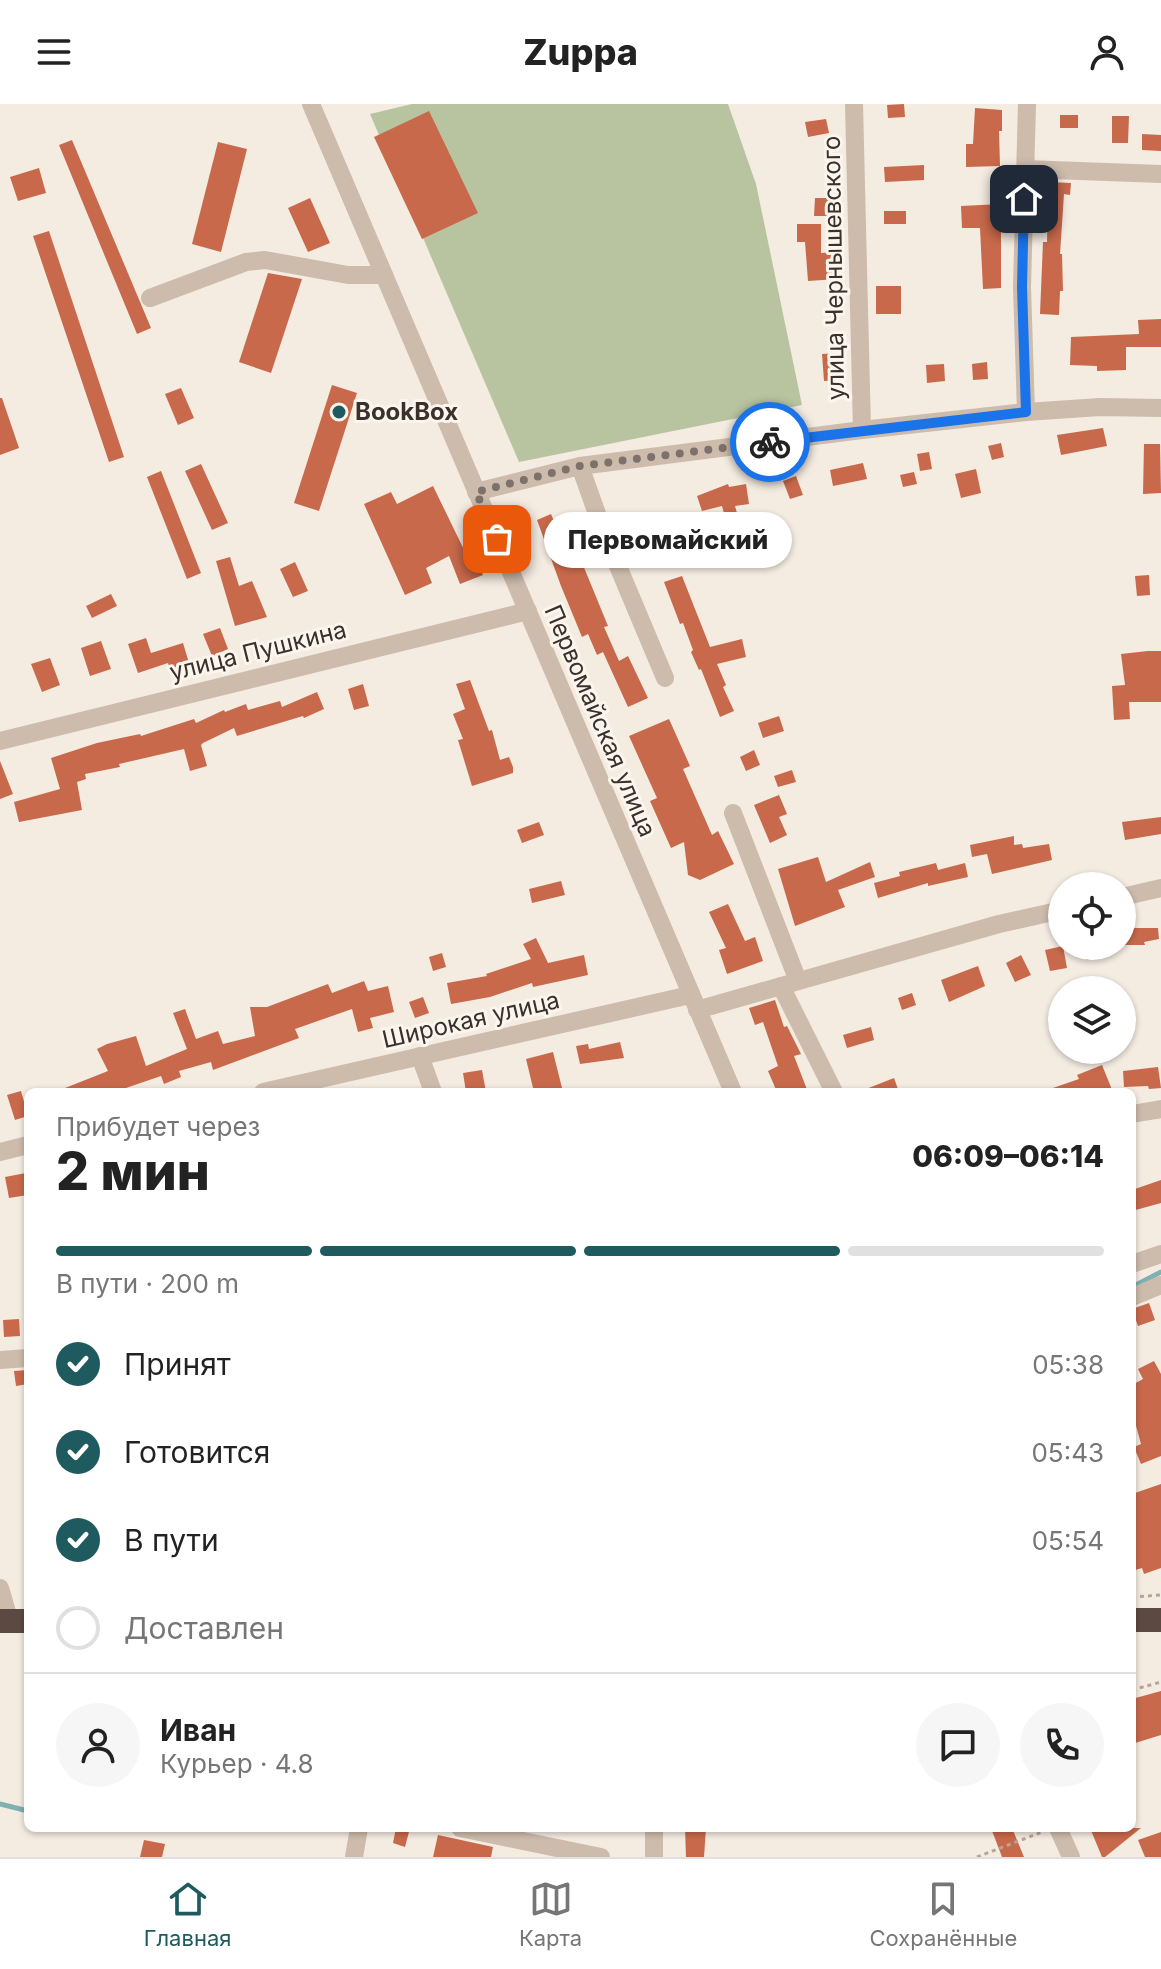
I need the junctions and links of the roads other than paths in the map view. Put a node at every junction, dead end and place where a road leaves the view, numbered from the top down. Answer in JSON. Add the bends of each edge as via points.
{"nodes":[{"id":1,"x":311,"y":104,"type":"edge"},
{"id":2,"x":854,"y":104,"type":"edge"},
{"id":3,"x":1027,"y":104,"type":"edge"},
{"id":4,"x":1025,"y":169,"type":"junction"},
{"id":5,"x":1161,"y":174,"type":"edge"},
{"id":6,"x":384,"y":275,"type":"junction"},
{"id":7,"x":150,"y":298,"type":"dead end"},
{"id":8,"x":1161,"y":408,"type":"edge"},
{"id":9,"x":1026,"y":412,"type":"junction"},
{"id":10,"x":862,"y":430,"type":"junction"},
{"id":11,"x":580,"y":466,"type":"junction"},
{"id":12,"x":476,"y":492,"type":"junction"},
{"id":13,"x":528,"y":611,"type":"junction"},
{"id":14,"x":665,"y":678,"type":"dead end"},
{"id":15,"x":0,"y":741,"type":"edge"},
{"id":16,"x":733,"y":813,"type":"dead end"},
{"id":17,"x":1161,"y":888,"type":"edge"},
{"id":18,"x":1136,"y":894,"type":"edge"},
{"id":19,"x":1048,"y":913,"type":"edge"},
{"id":20,"x":790,"y":984,"type":"junction"},
{"id":21,"x":693,"y":1003,"type":"junction"},
{"id":22,"x":420,"y":1056,"type":"junction"},
{"id":23,"x":280,"y":1088,"type":"edge"},
{"id":24,"x":432,"y":1088,"type":"edge"},
{"id":25,"x":731,"y":1088,"type":"edge"},
{"id":26,"x":832,"y":1088,"type":"edge"},
{"id":27,"x":1161,"y":1109,"type":"edge"},
{"id":28,"x":1136,"y":1113,"type":"edge"},
{"id":29,"x":24,"y":1146,"type":"edge"},
{"id":30,"x":0,"y":1152,"type":"edge"},
{"id":31,"x":1161,"y":1254,"type":"edge"},
{"id":32,"x":1136,"y":1263,"type":"edge"},
{"id":33,"x":1161,"y":1285,"type":"edge"},
{"id":34,"x":1136,"y":1295,"type":"edge"},
{"id":35,"x":24,"y":1358,"type":"edge"},
{"id":36,"x":0,"y":1360,"type":"edge"},
{"id":37,"x":0,"y":1588,"type":"edge"},
{"id":38,"x":1136,"y":1620,"type":"edge"},
{"id":39,"x":1161,"y":1620,"type":"edge"},
{"id":40,"x":13,"y":1621,"type":"edge"},
{"id":41,"x":358,"y":1832,"type":"edge"},
{"id":42,"x":479,"y":1832,"type":"edge"},
{"id":43,"x":654,"y":1832,"type":"edge"},
{"id":44,"x":1058,"y":1832,"type":"edge"},
{"id":45,"x":354,"y":1857,"type":"edge"},
{"id":46,"x":601,"y":1857,"type":"edge"},
{"id":47,"x":654,"y":1857,"type":"edge"},
{"id":48,"x":1071,"y":1857,"type":"edge"}],
"edges":[{"from":1,"to":6,"type":"street","name":"Первомайская улица"},
{"from":2,"to":10,"type":"street","name":"улица Чернышевского"},
{"from":3,"to":4,"type":"street"},
{"from":4,"to":5,"type":"street"},
{"from":4,"to":9,"type":"street"},
{"from":6,"to":7,"type":"street","via":[[348,275],[265,260],[246,262]]},
{"from":6,"to":12,"type":"street","name":"Первомайская улица"},
{"from":8,"to":9,"type":"street"},
{"from":9,"to":10,"type":"street"},
{"from":10,"to":11,"type":"street"},
{"from":11,"to":12,"type":"street"},
{"from":11,"to":14,"type":"street"},
{"from":12,"to":13,"type":"street","name":"Первомайская улица"},
{"from":13,"to":15,"type":"street","name":"улица Пушкина"},
{"from":13,"to":21,"type":"street","name":"Первомайская улица"},
{"from":16,"to":20,"type":"street"},
{"from":17,"to":18,"type":"street"},
{"from":19,"to":20,"type":"street","name":"Широкая улица"},
{"from":20,"to":21,"type":"street","name":"Широкая улица"},
{"from":20,"to":26,"type":"street"},
{"from":21,"to":22,"type":"street","name":"Широкая улица"},
{"from":21,"to":25,"type":"street","name":"Первомайская улица"},
{"from":22,"to":23,"type":"street","name":"Широкая улица"},
{"from":22,"to":24,"type":"street"},
{"from":27,"to":28,"type":"street"},
{"from":29,"to":30,"type":"street"},
{"from":31,"to":32,"type":"street"},
{"from":33,"to":34,"type":"street"},
{"from":35,"to":36,"type":"street"},
{"from":37,"to":40,"type":"street"},
{"from":38,"to":39,"type":"highway"},
{"from":41,"to":45,"type":"street"},
{"from":42,"to":46,"type":"street"},
{"from":43,"to":47,"type":"street"},
{"from":44,"to":48,"type":"street"}]}
